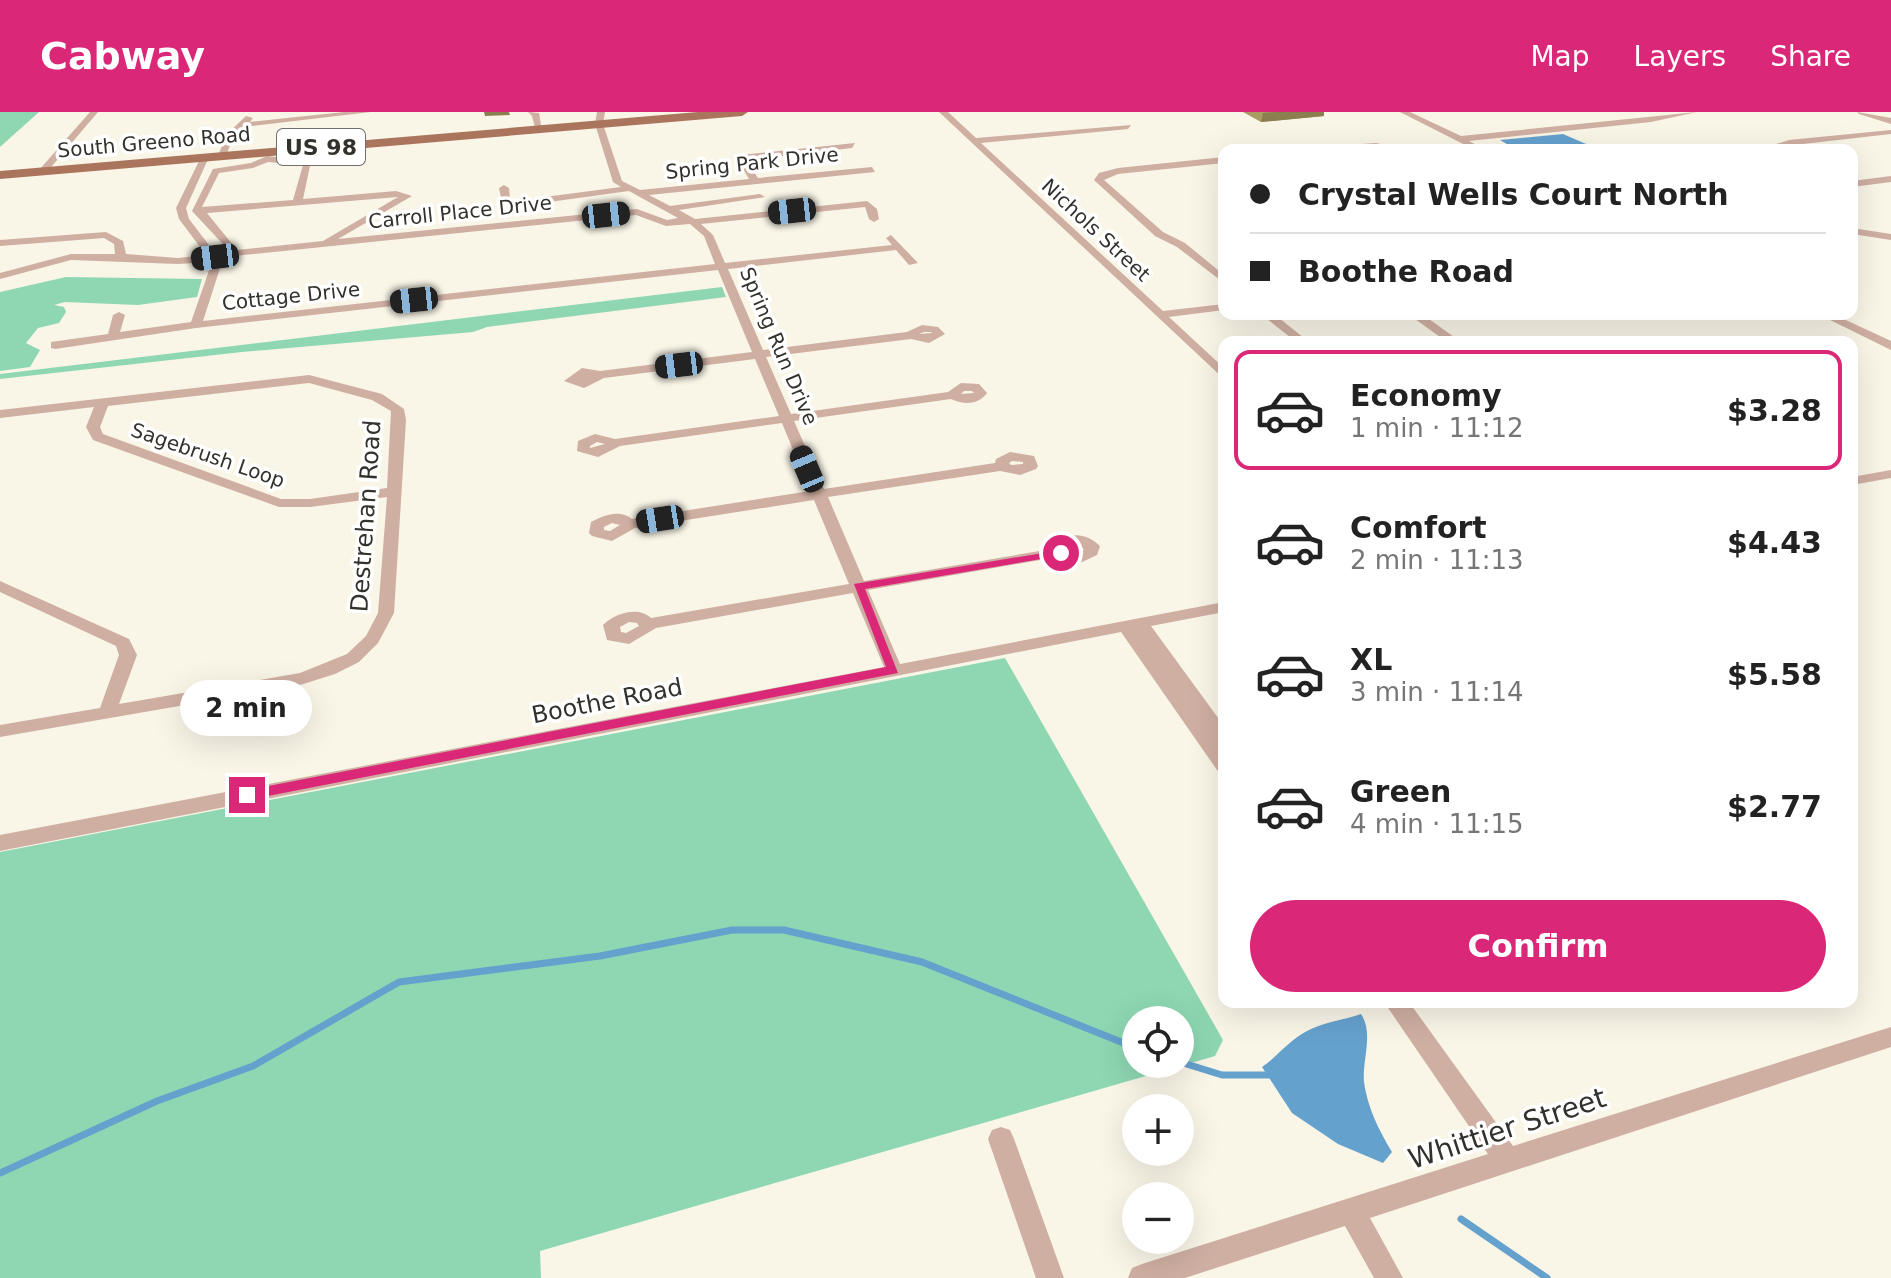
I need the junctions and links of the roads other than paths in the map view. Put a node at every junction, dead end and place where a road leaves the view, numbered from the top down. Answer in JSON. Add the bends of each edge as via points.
{"nodes":[{"id":1,"x":94,"y":112,"type":"edge"},
{"id":2,"x":258,"y":112,"type":"edge"},
{"id":3,"x":367,"y":112,"type":"edge"},
{"id":4,"x":532,"y":112,"type":"edge"},
{"id":5,"x":742,"y":112,"type":"edge"},
{"id":6,"x":943,"y":112,"type":"edge"},
{"id":7,"x":1404,"y":112,"type":"edge"},
{"id":8,"x":1693,"y":112,"type":"edge"},
{"id":9,"x":1862,"y":112,"type":"edge"},
{"id":10,"x":600,"y":118,"type":"edge"},
{"id":11,"x":1891,"y":121,"type":"edge"},
{"id":12,"x":241,"y":125,"type":"junction"},
{"id":13,"x":1128,"y":127,"type":"dead end"},
{"id":14,"x":534,"y":129,"type":"junction"},
{"id":15,"x":1891,"y":132,"type":"edge"},
{"id":16,"x":1460,"y":139,"type":"junction"},
{"id":17,"x":975,"y":141,"type":"junction"},
{"id":18,"x":1789,"y":143,"type":"dead end"},
{"id":19,"x":1470,"y":144,"type":"edge"},
{"id":20,"x":852,"y":145,"type":"dead end"},
{"id":21,"x":268,"y":155,"type":"junction"},
{"id":22,"x":222,"y":156,"type":"junction"},
{"id":23,"x":205,"y":157,"type":"junction"},
{"id":24,"x":1218,"y":161,"type":"edge"},
{"id":25,"x":280,"y":163,"type":"junction"},
{"id":26,"x":253,"y":165,"type":"junction"},
{"id":27,"x":46,"y":168,"type":"junction"},
{"id":28,"x":872,"y":170,"type":"dead end"},
{"id":29,"x":0,"y":175,"type":"edge"},
{"id":30,"x":1891,"y":179,"type":"edge"},
{"id":31,"x":755,"y":181,"type":"junction"},
{"id":32,"x":1858,"y":183,"type":"edge"},
{"id":33,"x":504,"y":188,"type":"dead end"},
{"id":34,"x":631,"y":191,"type":"junction"},
{"id":35,"x":760,"y":197,"type":"dead end"},
{"id":36,"x":297,"y":202,"type":"junction"},
{"id":37,"x":667,"y":209,"type":"junction"},
{"id":38,"x":197,"y":211,"type":"junction"},
{"id":39,"x":874,"y":219,"type":"dead end"},
{"id":40,"x":690,"y":220,"type":"junction"},
{"id":41,"x":1858,"y":232,"type":"edge"},
{"id":42,"x":890,"y":237,"type":"dead end"},
{"id":43,"x":1891,"y":237,"type":"edge"},
{"id":44,"x":0,"y":243,"type":"edge"},
{"id":45,"x":327,"y":243,"type":"junction"},
{"id":46,"x":900,"y":247,"type":"junction"},
{"id":47,"x":121,"y":257,"type":"junction"},
{"id":48,"x":215,"y":257,"type":"junction"},
{"id":49,"x":913,"y":263,"type":"dead end"},
{"id":50,"x":722,"y":266,"type":"junction"},
{"id":51,"x":1218,"y":275,"type":"edge"},
{"id":52,"x":0,"y":276,"type":"edge"},
{"id":53,"x":1218,"y":308,"type":"edge"},
{"id":54,"x":119,"y":315,"type":"dead end"},
{"id":55,"x":1160,"y":315,"type":"junction"},
{"id":56,"x":1275,"y":320,"type":"edge"},
{"id":57,"x":1423,"y":320,"type":"edge"},
{"id":58,"x":1837,"y":320,"type":"edge"},
{"id":59,"x":196,"y":325,"type":"junction"},
{"id":60,"x":144,"y":334,"type":"junction"},
{"id":61,"x":914,"y":335,"type":"dead end"},
{"id":62,"x":1295,"y":336,"type":"edge"},
{"id":63,"x":1445,"y":336,"type":"edge"},
{"id":64,"x":113,"y":337,"type":"junction"},
{"id":65,"x":55,"y":345,"type":"dead end"},
{"id":66,"x":1891,"y":346,"type":"edge"},
{"id":67,"x":140,"y":348,"type":"dead end"},
{"id":68,"x":760,"y":355,"type":"junction"},
{"id":69,"x":1218,"y":369,"type":"edge"},
{"id":70,"x":598,"y":375,"type":"dead end"},
{"id":71,"x":953,"y":395,"type":"dead end"},
{"id":72,"x":103,"y":402,"type":"junction"},
{"id":73,"x":0,"y":414,"type":"edge"},
{"id":74,"x":786,"y":418,"type":"junction"},
{"id":75,"x":613,"y":443,"type":"dead end"},
{"id":76,"x":1002,"y":466,"type":"dead end"},
{"id":77,"x":1891,"y":474,"type":"edge"},
{"id":78,"x":1858,"y":480,"type":"edge"},
{"id":79,"x":392,"y":492,"type":"junction"},
{"id":80,"x":817,"y":494,"type":"junction"},
{"id":81,"x":629,"y":524,"type":"dead end"},
{"id":82,"x":1060,"y":552,"type":"dead end"},
{"id":83,"x":0,"y":586,"type":"edge"},
{"id":84,"x":859,"y":587,"type":"junction"},
{"id":85,"x":1218,"y":608,"type":"edge"},
{"id":86,"x":1132,"y":623,"type":"junction"},
{"id":87,"x":648,"y":624,"type":"dead end"},
{"id":88,"x":894,"y":670,"type":"junction"},
{"id":89,"x":107,"y":712,"type":"junction"},
{"id":90,"x":0,"y":731,"type":"edge"},
{"id":91,"x":1218,"y":732,"type":"edge"},
{"id":92,"x":1218,"y":756,"type":"edge"},
{"id":93,"x":0,"y":843,"type":"edge"},
{"id":94,"x":1400,"y":1008,"type":"edge"},
{"id":95,"x":1891,"y":1037,"type":"edge"},
{"id":96,"x":1001,"y":1139,"type":"dead end"},
{"id":97,"x":1508,"y":1161,"type":"junction"},
{"id":98,"x":1352,"y":1212,"type":"junction"},
{"id":99,"x":1050,"y":1278,"type":"edge"},
{"id":100,"x":1142,"y":1278,"type":"edge"},
{"id":101,"x":1389,"y":1278,"type":"edge"}],
"edges":[{"from":1,"to":27,"type":"street"},
{"from":2,"to":12,"type":"street"},
{"from":3,"to":12,"type":"street"},
{"from":4,"to":14,"type":"street","via":[[528,116]]},
{"from":5,"to":10,"type":"main road","number":"US 98"},
{"from":6,"to":17,"type":"street","name":"Nichols Street"},
{"from":7,"to":16,"type":"street"},
{"from":8,"to":16,"type":"street"},
{"from":9,"to":11,"type":"street"},
{"from":10,"to":14,"type":"main road","name":"South Greeno Road","number":"US 98"},
{"from":10,"to":34,"type":"street","via":[[618,182]]},
{"from":12,"to":22,"type":"street"},
{"from":13,"to":17,"type":"street"},
{"from":14,"to":21,"type":"main road","name":"South Greeno Road","number":"US 98"},
{"from":15,"to":18,"type":"street"},
{"from":16,"to":19,"type":"street"},
{"from":17,"to":55,"type":"street","name":"Nichols Street"},
{"from":20,"to":31,"type":"street","via":[[744,157]]},
{"from":21,"to":22,"type":"main road","name":"South Greeno Road","number":"US 98"},
{"from":21,"to":25,"type":"street"},
{"from":21,"to":26,"type":"street"},
{"from":22,"to":23,"type":"main road","name":"South Greeno Road","number":"US 98"},
{"from":23,"to":27,"type":"main road","name":"South Greeno Road","number":"US 98"},
{"from":23,"to":48,"type":"street","via":[[181,213]]},
{"from":24,"to":51,"type":"street","via":[[1102,175],[1101,185]]},
{"from":25,"to":26,"type":"street"},
{"from":25,"to":36,"type":"street","via":[[308,163]]},
{"from":26,"to":38,"type":"street","via":[[214,172]]},
{"from":27,"to":29,"type":"main road","name":"South Greeno Road","number":"US 98"},
{"from":28,"to":31,"type":"street","name":"Spring Park Drive"},
{"from":30,"to":32,"type":"street"},
{"from":31,"to":34,"type":"street","name":"Spring Park Drive"},
{"from":33,"to":34,"type":"street","name":"Spring Park Drive","via":[[505,200],[513,204]]},
{"from":34,"to":37,"type":"street","name":"Spring Run Drive"},
{"from":35,"to":37,"type":"street"},
{"from":36,"to":38,"type":"street"},
{"from":36,"to":45,"type":"street","via":[[407,196]]},
{"from":37,"to":40,"type":"street","name":"Spring Run Drive"},
{"from":38,"to":45,"type":"street","name":"Carroll Place Drive","via":[[234,253]]},
{"from":39,"to":40,"type":"street","name":"Carroll Place Drive","via":[[867,204]]},
{"from":40,"to":45,"type":"street","name":"Carroll Place Drive","via":[[666,223],[637,212]]},
{"from":40,"to":50,"type":"street","name":"Spring Run Drive","via":[[708,235]]},
{"from":41,"to":43,"type":"street"},
{"from":42,"to":46,"type":"street"},
{"from":44,"to":47,"type":"street","via":[[106,235],[119,243]]},
{"from":46,"to":49,"type":"street"},
{"from":46,"to":50,"type":"street","name":"Cottage Drive"},
{"from":47,"to":48,"type":"street"},
{"from":47,"to":52,"type":"street","via":[[71,257]]},
{"from":48,"to":59,"type":"street","via":[[218,266]]},
{"from":50,"to":59,"type":"street","name":"Cottage Drive"},
{"from":50,"to":68,"type":"street","name":"Spring Run Drive"},
{"from":53,"to":55,"type":"street"},
{"from":54,"to":64,"type":"street"},
{"from":55,"to":69,"type":"street","name":"Nichols Street"},
{"from":56,"to":62,"type":"street"},
{"from":57,"to":63,"type":"street"},
{"from":58,"to":66,"type":"street"},
{"from":59,"to":60,"type":"street","name":"Cottage Drive"},
{"from":60,"to":64,"type":"street","name":"Cottage Drive"},
{"from":60,"to":67,"type":"street"},
{"from":61,"to":68,"type":"street"},
{"from":64,"to":65,"type":"street","name":"Cottage Drive"},
{"from":68,"to":70,"type":"street"},
{"from":68,"to":74,"type":"street","name":"Spring Run Drive"},
{"from":71,"to":74,"type":"street"},
{"from":72,"to":73,"type":"street","name":"Destrehan Road"},
{"from":72,"to":79,"type":"street","name":"Sagebrush Loop","via":[[93,427],[98,437],[255,497],[293,504]]},
{"from":72,"to":79,"type":"street","name":"Destrehan Road","via":[[295,379],[377,397],[399,414]]},
{"from":74,"to":75,"type":"street"},
{"from":74,"to":80,"type":"street","name":"Spring Run Drive"},
{"from":76,"to":80,"type":"street"},
{"from":77,"to":78,"type":"street"},
{"from":79,"to":89,"type":"street","name":"Destrehan Road","via":[[386,613],[379,633],[359,655],[300,679]]},
{"from":80,"to":81,"type":"street"},
{"from":80,"to":84,"type":"street","name":"Spring Run Drive"},
{"from":82,"to":84,"type":"street"},
{"from":83,"to":89,"type":"street","via":[[123,643],[128,655]]},
{"from":84,"to":87,"type":"street"},
{"from":84,"to":88,"type":"street","name":"Spring Run Drive"},
{"from":85,"to":86,"type":"street","name":"Boothe Road"},
{"from":86,"to":88,"type":"street","name":"Boothe Road"},
{"from":86,"to":91,"type":"street"},
{"from":86,"to":92,"type":"street"},
{"from":88,"to":93,"type":"street","name":"Boothe Road"},
{"from":89,"to":90,"type":"street","name":"Destrehan Road"},
{"from":94,"to":97,"type":"street"},
{"from":95,"to":97,"type":"street","name":"Whittier Street"},
{"from":96,"to":99,"type":"street"},
{"from":97,"to":98,"type":"street","name":"Whittier Street"},
{"from":98,"to":100,"type":"street","name":"Whittier Street"},
{"from":98,"to":101,"type":"street"}]}
